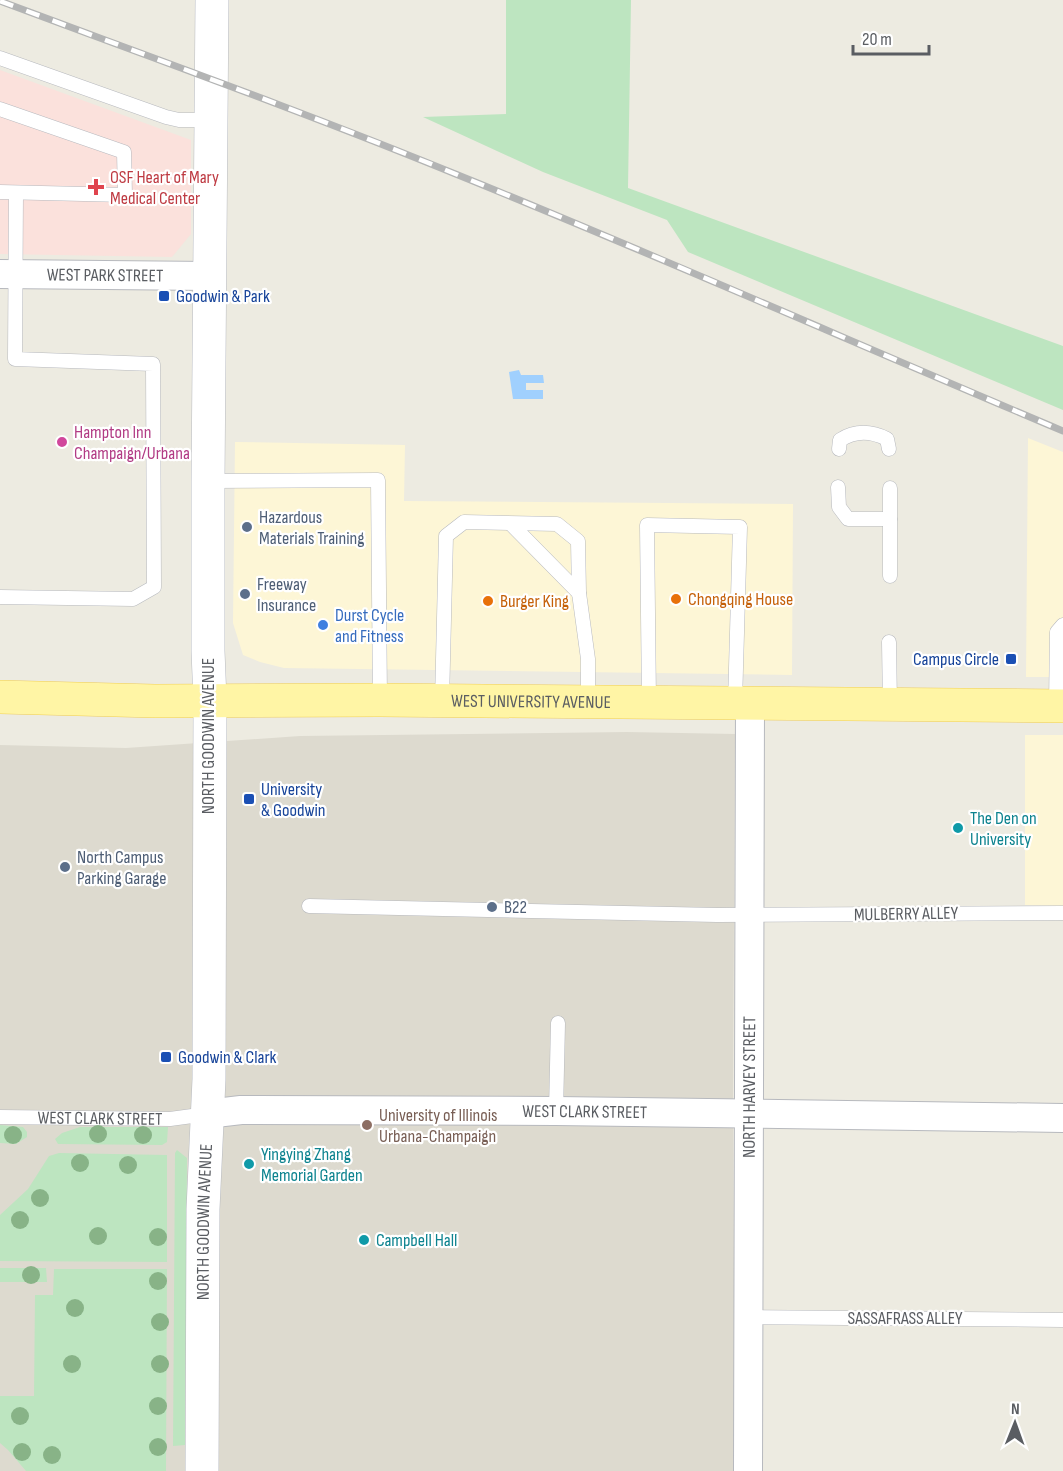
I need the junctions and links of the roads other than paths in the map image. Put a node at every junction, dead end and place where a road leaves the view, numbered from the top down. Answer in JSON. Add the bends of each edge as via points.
{"nodes":[{"id":1,"x":212,"y":0,"type":"edge"},
{"id":2,"x":0,"y":58,"type":"edge"},
{"id":3,"x":0,"y":108,"type":"edge"},
{"id":4,"x":211,"y":120,"type":"junction"},
{"id":5,"x":0,"y":192,"type":"edge"},
{"id":6,"x":16,"y":193,"type":"junction"},
{"id":7,"x":8,"y":275,"type":"edge"},
{"id":8,"x":210,"y":276,"type":"junction"},
{"id":9,"x":838,"y":449,"type":"dead end"},
{"id":10,"x":889,"y":449,"type":"dead end"},
{"id":11,"x":208,"y":481,"type":"junction"},
{"id":12,"x":838,"y":487,"type":"dead end"},
{"id":13,"x":890,"y":488,"type":"dead end"},
{"id":14,"x":890,"y":519,"type":"junction"},
{"id":15,"x":511,"y":524,"type":"junction"},
{"id":16,"x":890,"y":576,"type":"dead end"},
{"id":17,"x":579,"y":593,"type":"junction"},
{"id":18,"x":0,"y":597,"type":"edge"},
{"id":19,"x":1063,"y":625,"type":"edge"},
{"id":20,"x":890,"y":642,"type":"dead end"},
{"id":21,"x":0,"y":697,"type":"edge"},
{"id":22,"x":210,"y":700,"type":"junction"},
{"id":23,"x":380,"y":700,"type":"junction"},
{"id":24,"x":442,"y":701,"type":"junction"},
{"id":25,"x":588,"y":702,"type":"junction"},
{"id":26,"x":649,"y":702,"type":"junction"},
{"id":27,"x":743,"y":703,"type":"junction"},
{"id":28,"x":890,"y":705,"type":"junction"},
{"id":29,"x":1060,"y":706,"type":"edge"},
{"id":30,"x":309,"y":906,"type":"dead end"},
{"id":31,"x":1063,"y":913,"type":"edge"},
{"id":32,"x":749,"y":915,"type":"junction"},
{"id":33,"x":558,"y":1023,"type":"dead end"},
{"id":34,"x":556,"y":1111,"type":"junction"},
{"id":35,"x":207,"y":1114,"type":"junction"},
{"id":36,"x":748,"y":1115,"type":"junction"},
{"id":37,"x":0,"y":1117,"type":"edge"},
{"id":38,"x":1063,"y":1118,"type":"edge"},
{"id":39,"x":748,"y":1317,"type":"junction"},
{"id":40,"x":1063,"y":1320,"type":"edge"},
{"id":41,"x":202,"y":1471,"type":"edge"},
{"id":42,"x":748,"y":1471,"type":"edge"}],
"edges":[{"from":1,"to":4,"type":"street","name":"NORTH GOODWIN AVENUE"},
{"from":2,"to":4,"type":"lane","via":[[166,117]]},
{"from":3,"to":6,"type":"lane","via":[[124,152],[125,195]]},
{"from":4,"to":8,"type":"street","name":"NORTH GOODWIN AVENUE"},
{"from":5,"to":6,"type":"lane"},
{"from":6,"to":7,"type":"lane"},
{"from":7,"to":8,"type":"street","name":"WEST PARK STREET"},
{"from":7,"to":18,"type":"lane","via":[[15,359],[153,364],[154,587],[133,599]]},
{"from":8,"to":11,"type":"street","name":"NORTH GOODWIN AVENUE"},
{"from":9,"to":10,"type":"lane","via":[[840,440],[862,432],[887,439]]},
{"from":11,"to":22,"type":"street","name":"NORTH GOODWIN AVENUE"},
{"from":11,"to":23,"type":"lane","via":[[378,480]]},
{"from":12,"to":14,"type":"lane","via":[[838,507],[848,519]]},
{"from":13,"to":14,"type":"lane"},
{"from":14,"to":16,"type":"lane"},
{"from":15,"to":17,"type":"lane"},
{"from":15,"to":17,"type":"lane","via":[[557,524],[578,541]]},
{"from":15,"to":24,"type":"lane","via":[[464,522],[446,536]]},
{"from":17,"to":25,"type":"lane","via":[[588,659]]},
{"from":19,"to":29,"type":"lane","via":[[1057,632]]},
{"from":20,"to":28,"type":"lane"},
{"from":21,"to":22,"type":"main road","name":"WEST UNIVERSITY AVENUE"},
{"from":22,"to":23,"type":"main road","name":"WEST UNIVERSITY AVENUE"},
{"from":22,"to":35,"type":"street","name":"NORTH GOODWIN AVENUE"},
{"from":23,"to":24,"type":"main road","name":"WEST UNIVERSITY AVENUE"},
{"from":24,"to":25,"type":"main road","name":"WEST UNIVERSITY AVENUE"},
{"from":25,"to":26,"type":"main road","name":"WEST UNIVERSITY AVENUE"},
{"from":26,"to":27,"type":"main road","name":"WEST UNIVERSITY AVENUE"},
{"from":26,"to":27,"type":"lane","via":[[647,525],[740,527]]},
{"from":27,"to":28,"type":"main road","name":"WEST UNIVERSITY AVENUE"},
{"from":27,"to":32,"type":"street","name":"NORTH HARVEY STREET"},
{"from":28,"to":29,"type":"main road","name":"WEST UNIVERSITY AVENUE"},
{"from":30,"to":32,"type":"lane","name":"MULBERRY ALLEY"},
{"from":31,"to":32,"type":"lane","name":"MULBERRY ALLEY"},
{"from":32,"to":36,"type":"street","name":"NORTH HARVEY STREET"},
{"from":33,"to":34,"type":"lane"},
{"from":34,"to":35,"type":"street","name":"WEST CLARK STREET","via":[[241,1110]]},
{"from":34,"to":36,"type":"street","name":"WEST CLARK STREET"},
{"from":35,"to":37,"type":"lane","name":"WEST CLARK STREET","via":[[170,1119]]},
{"from":35,"to":41,"type":"street","name":"NORTH GOODWIN AVENUE"},
{"from":36,"to":38,"type":"street","name":"WEST CLARK STREET"},
{"from":36,"to":39,"type":"street","name":"NORTH HARVEY STREET"},
{"from":39,"to":40,"type":"lane","name":"SASSAFRASS ALLEY"},
{"from":39,"to":42,"type":"street","name":"NORTH HARVEY STREET"}]}
